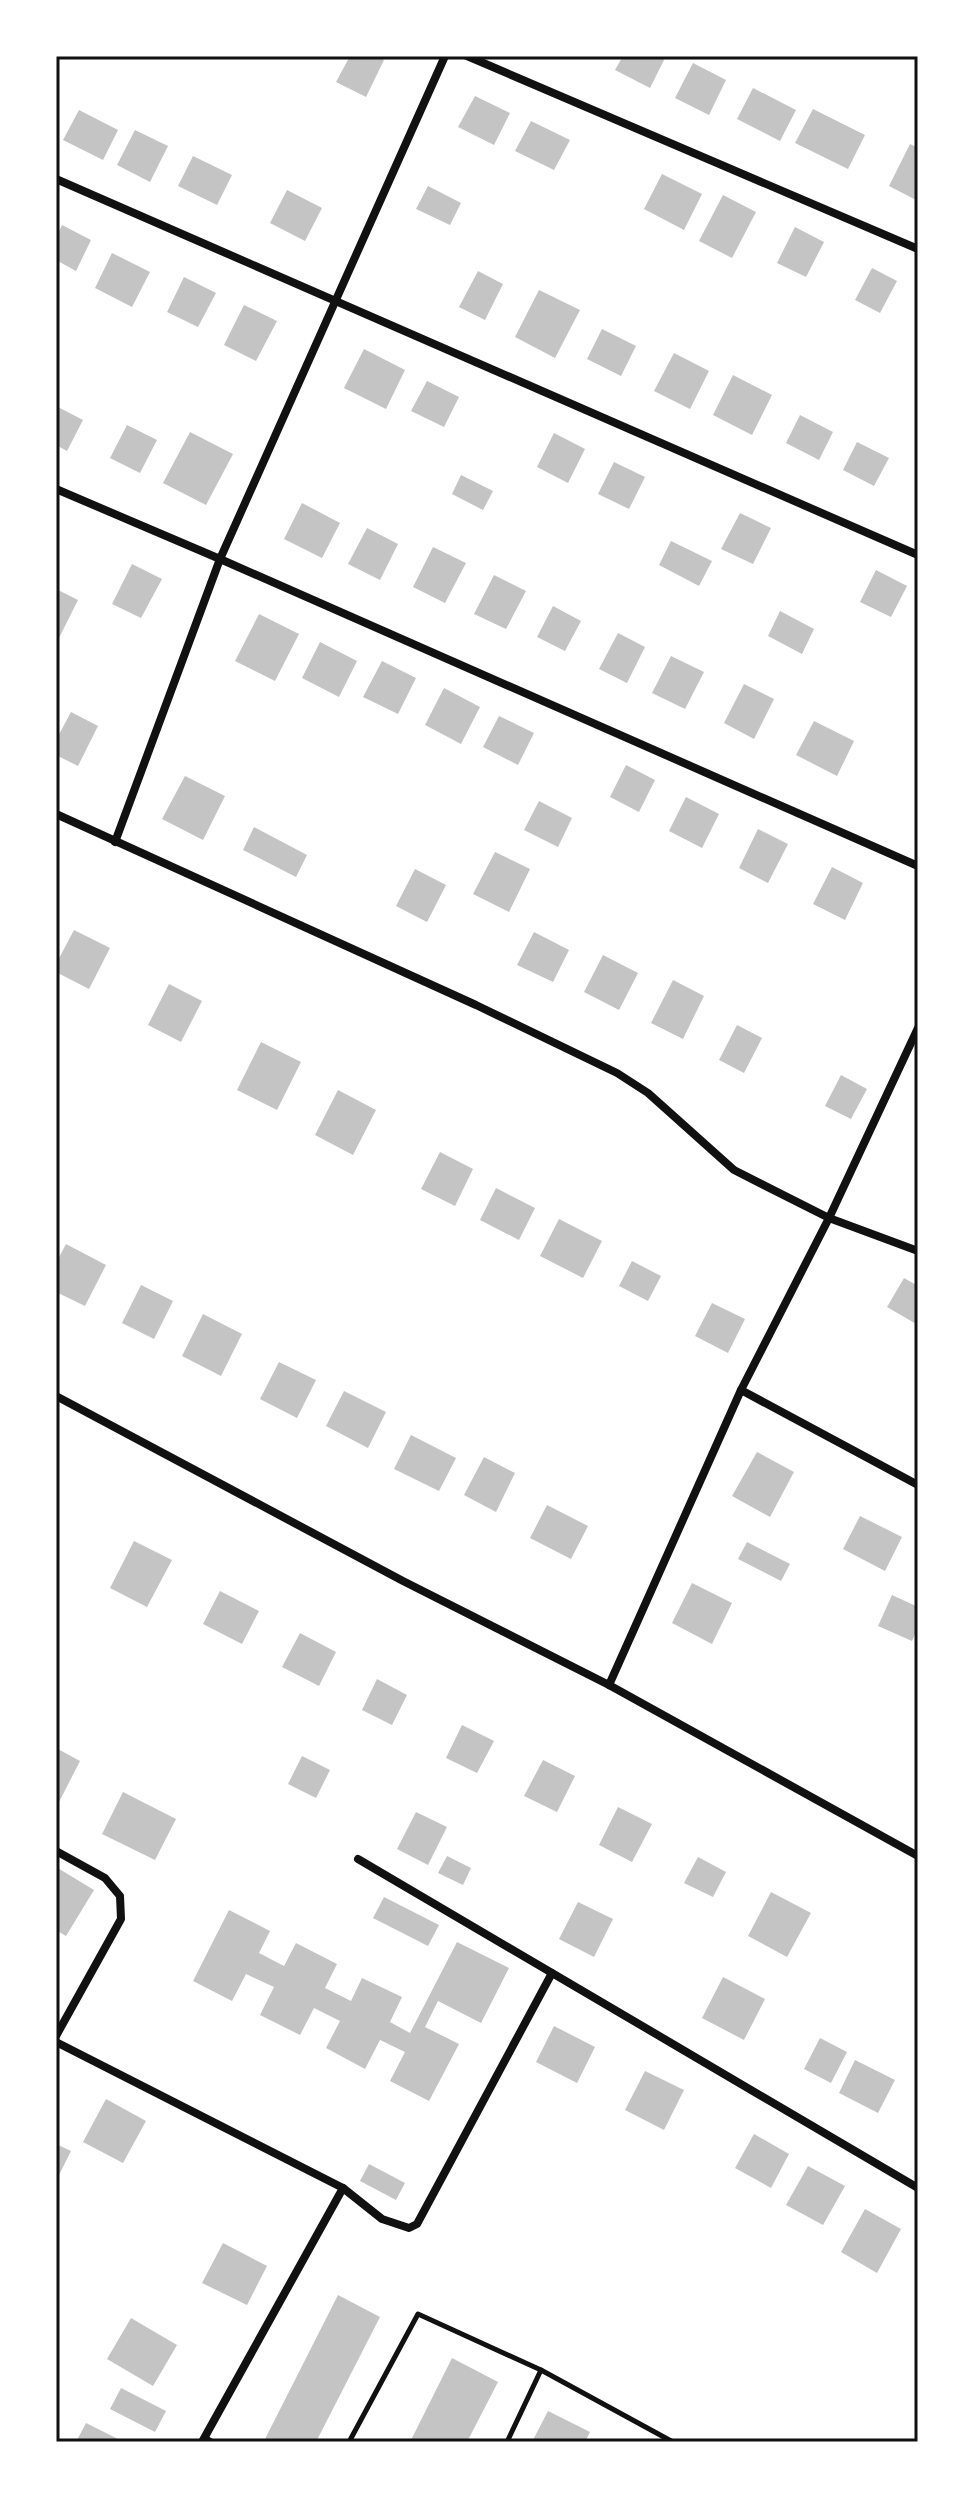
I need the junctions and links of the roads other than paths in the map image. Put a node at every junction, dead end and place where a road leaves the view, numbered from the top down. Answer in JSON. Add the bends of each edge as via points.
{"nodes":[{"id":1,"x":445,"y":56,"type":"edge"},
{"id":2,"x":467,"y":56,"type":"edge"},
{"id":3,"x":56,"y":179,"type":"edge"},
{"id":4,"x":918,"y":249,"type":"edge"},
{"id":5,"x":334,"y":299,"type":"junction"},
{"id":6,"x":56,"y":489,"type":"edge"},
{"id":7,"x":918,"y":555,"type":"edge"},
{"id":8,"x":220,"y":559,"type":"junction"},
{"id":9,"x":56,"y":814,"type":"edge"},
{"id":10,"x":115,"y":842,"type":"junction"},
{"id":11,"x":918,"y":866,"type":"edge"},
{"id":12,"x":918,"y":1028,"type":"edge"},
{"id":13,"x":829,"y":1218,"type":"junction"},
{"id":14,"x":918,"y":1251,"type":"edge"},
{"id":15,"x":741,"y":1390,"type":"junction"},
{"id":16,"x":56,"y":1396,"type":"edge"},
{"id":17,"x":918,"y":1485,"type":"edge"},
{"id":18,"x":609,"y":1685,"type":"junction"},
{"id":19,"x":56,"y":1851,"type":"edge"},
{"id":20,"x":918,"y":1856,"type":"edge"},
{"id":21,"x":358,"y":1859,"type":"dead end"},
{"id":22,"x":552,"y":1973,"type":"junction"},
{"id":23,"x":56,"y":2039,"type":"edge"},
{"id":24,"x":343,"y":2188,"type":"junction"},
{"id":25,"x":918,"y":2188,"type":"edge"},
{"id":26,"x":541,"y":2370,"type":"junction"},
{"id":27,"x":207,"y":2440,"type":"edge"},
{"id":28,"x":665,"y":2440,"type":"edge"},
{"id":29,"x":349,"y":2442,"type":"edge"},
{"id":30,"x":507,"y":2442,"type":"edge"},
{"id":31,"x":673,"y":2442,"type":"edge"}],
"edges":[{"from":1,"to":5,"type":"street"},
{"from":2,"to":4,"type":"street"},
{"from":3,"to":5,"type":"street"},
{"from":5,"to":7,"type":"street"},
{"from":5,"to":8,"type":"street"},
{"from":6,"to":8,"type":"street"},
{"from":8,"to":10,"type":"street"},
{"from":8,"to":11,"type":"street"},
{"from":9,"to":10,"type":"street"},
{"from":10,"to":13,"type":"street","via":[[617,1073],[648,1093],[734,1170]]},
{"from":12,"to":13,"type":"street"},
{"from":13,"to":14,"type":"street"},
{"from":13,"to":15,"type":"street"},
{"from":15,"to":17,"type":"street"},
{"from":15,"to":18,"type":"street"},
{"from":16,"to":18,"type":"street"},
{"from":18,"to":20,"type":"street"},
{"from":19,"to":23,"type":"street","via":[[105,1878],[120,1896],[121,1919]]},
{"from":21,"to":22,"type":"street"},
{"from":22,"to":24,"type":"street","via":[[417,2224],[409,2228],[382,2219]]},
{"from":22,"to":25,"type":"street"},
{"from":23,"to":24,"type":"street"},
{"from":24,"to":27,"type":"street"},
{"from":26,"to":28,"type":"lane"},
{"from":26,"to":29,"type":"lane","via":[[418,2314]]},
{"from":26,"to":30,"type":"lane"},
{"from":28,"to":31,"type":"lane"}]}
